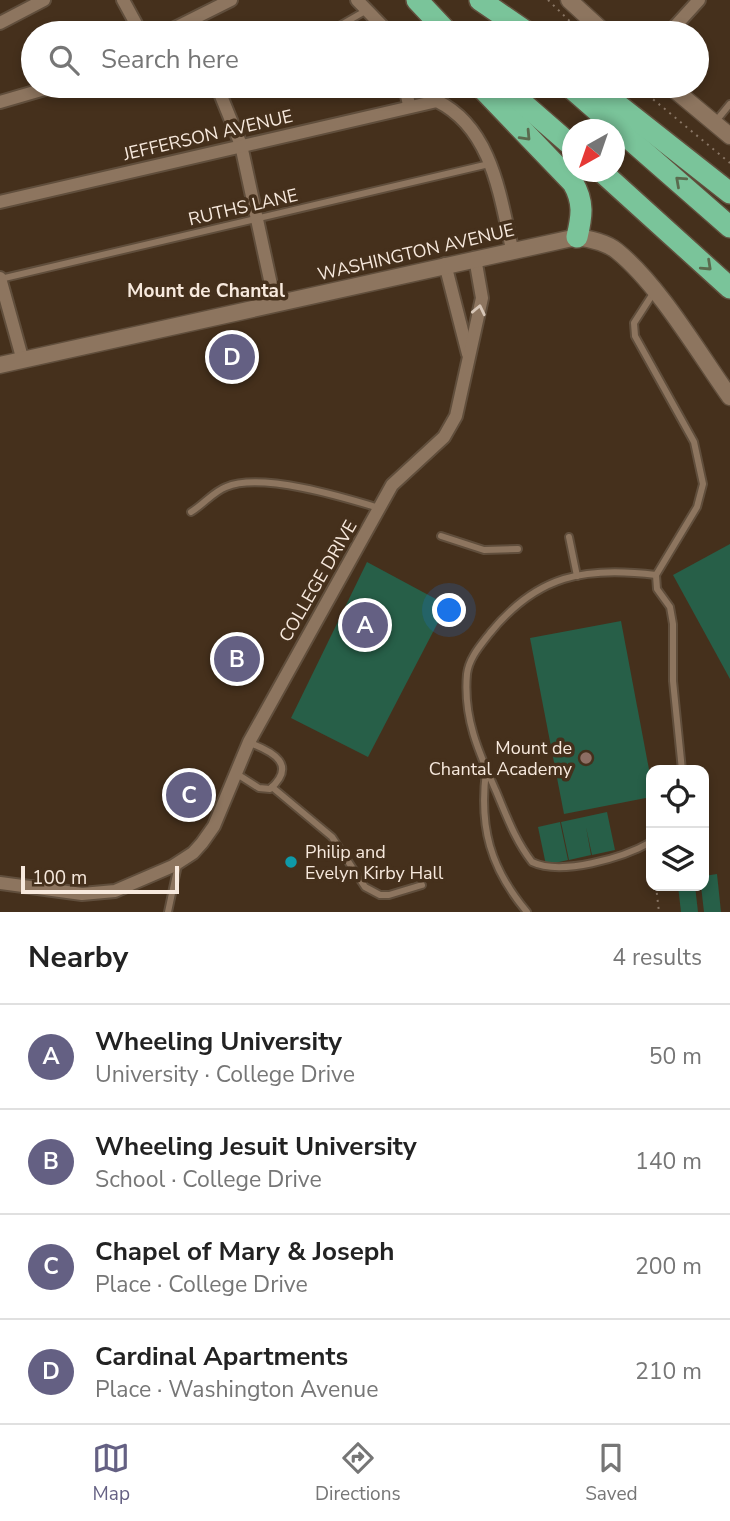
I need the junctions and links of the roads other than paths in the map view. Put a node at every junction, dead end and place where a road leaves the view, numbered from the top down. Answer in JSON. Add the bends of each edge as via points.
{"nodes":[{"id":1,"x":44,"y":0,"type":"edge"},
{"id":2,"x":122,"y":0,"type":"edge"},
{"id":3,"x":231,"y":0,"type":"edge"},
{"id":4,"x":358,"y":0,"type":"edge"},
{"id":5,"x":410,"y":0,"type":"edge"},
{"id":6,"x":417,"y":0,"type":"edge"},
{"id":7,"x":479,"y":0,"type":"edge"},
{"id":8,"x":569,"y":0,"type":"edge"},
{"id":9,"x":699,"y":0,"type":"edge"},
{"id":10,"x":367,"y":10,"type":"junction"},
{"id":11,"x":134,"y":21,"type":"edge"},
{"id":12,"x":198,"y":21,"type":"edge"},
{"id":13,"x":348,"y":21,"type":"edge"},
{"id":14,"x":378,"y":21,"type":"edge"},
{"id":15,"x":424,"y":21,"type":"edge"},
{"id":16,"x":437,"y":21,"type":"edge"},
{"id":17,"x":499,"y":21,"type":"edge"},
{"id":18,"x":510,"y":21,"type":"edge"},
{"id":19,"x":593,"y":21,"type":"edge"},
{"id":20,"x":680,"y":21,"type":"edge"},
{"id":21,"x":0,"y":23,"type":"edge"},
{"id":22,"x":21,"y":96,"type":"edge"},
{"id":23,"x":222,"y":98,"type":"edge"},
{"id":24,"x":408,"y":98,"type":"edge"},
{"id":25,"x":492,"y":98,"type":"edge"},
{"id":26,"x":517,"y":98,"type":"edge"},
{"id":27,"x":583,"y":98,"type":"edge"},
{"id":28,"x":609,"y":98,"type":"edge"},
{"id":29,"x":684,"y":98,"type":"edge"},
{"id":30,"x":0,"y":102,"type":"edge"},
{"id":31,"x":730,"y":104,"type":"edge"},
{"id":32,"x":409,"y":105,"type":"junction"},
{"id":33,"x":714,"y":123,"type":"junction"},
{"id":34,"x":730,"y":136,"type":"edge"},
{"id":35,"x":562,"y":137,"type":"edge"},
{"id":36,"x":241,"y":145,"type":"junction"},
{"id":37,"x":492,"y":163,"type":"junction"},
{"id":38,"x":613,"y":182,"type":"edge"},
{"id":39,"x":730,"y":193,"type":"edge"},
{"id":40,"x":0,"y":202,"type":"edge"},
{"id":41,"x":257,"y":218,"type":"junction"},
{"id":42,"x":730,"y":227,"type":"edge"},
{"id":43,"x":577,"y":237,"type":"junction"},
{"id":44,"x":513,"y":249,"type":"junction"},
{"id":45,"x":475,"y":258,"type":"junction"},
{"id":46,"x":445,"y":264,"type":"junction"},
{"id":47,"x":0,"y":278,"type":"edge"},
{"id":48,"x":730,"y":288,"type":"edge"},
{"id":49,"x":654,"y":292,"type":"junction"},
{"id":50,"x":275,"y":303,"type":"junction"},
{"id":51,"x":23,"y":361,"type":"junction"},
{"id":52,"x":470,"y":361,"type":"junction"},
{"id":53,"x":0,"y":365,"type":"edge"},
{"id":54,"x":730,"y":397,"type":"edge"},
{"id":55,"x":379,"y":508,"type":"junction"},
{"id":56,"x":191,"y":512,"type":"dead end"},
{"id":57,"x":441,"y":536,"type":"dead end"},
{"id":58,"x":569,"y":537,"type":"dead end"},
{"id":59,"x":518,"y":549,"type":"dead end"},
{"id":60,"x":656,"y":575,"type":"junction"},
{"id":61,"x":577,"y":576,"type":"junction"},
{"id":62,"x":248,"y":742,"type":"junction"},
{"id":63,"x":681,"y":765,"type":"edge"},
{"id":64,"x":486,"y":771,"type":"junction"},
{"id":65,"x":237,"y":774,"type":"junction"},
{"id":66,"x":272,"y":787,"type":"junction"},
{"id":67,"x":646,"y":844,"type":"edge"},
{"id":68,"x":178,"y":863,"type":"junction"},
{"id":69,"x":0,"y":883,"type":"edge"},
{"id":70,"x":422,"y":885,"type":"dead end"},
{"id":71,"x":168,"y":912,"type":"edge"},
{"id":72,"x":527,"y":912,"type":"edge"}],
"edges":[{"from":1,"to":21,"type":"street"},
{"from":2,"to":11,"type":"street"},
{"from":3,"to":12,"type":"street"},
{"from":4,"to":10,"type":"street"},
{"from":5,"to":15,"type":"highway"},
{"from":6,"to":16,"type":"highway"},
{"from":7,"to":17,"type":"highway"},
{"from":7,"to":18,"type":"highway"},
{"from":8,"to":19,"type":"street"},
{"from":9,"to":20,"type":"street"},
{"from":10,"to":13,"type":"lane"},
{"from":10,"to":14,"type":"street"},
{"from":22,"to":30,"type":"street"},
{"from":23,"to":36,"type":"street"},
{"from":24,"to":32,"type":"street"},
{"from":25,"to":43,"type":"highway","one_way":true,"via":[[573,183],[582,210]]},
{"from":26,"to":35,"type":"highway"},
{"from":42,"to":27,"type":"highway","one_way":true},
{"from":28,"to":39,"type":"highway"},
{"from":29,"to":33,"type":"street"},
{"from":31,"to":33,"type":"lane"},
{"from":32,"to":36,"type":"street","name":"JEFFERSON AVENUE"},
{"from":32,"to":37,"type":"street","name":"JEFFERSON AVENUE","via":[[437,101],[461,117]]},
{"from":33,"to":34,"type":"street"},
{"from":36,"to":40,"type":"street","name":"JEFFERSON AVENUE"},
{"from":36,"to":41,"type":"street"},
{"from":37,"to":41,"type":"lane","name":"RUTHS LANE"},
{"from":37,"to":44,"type":"street"},
{"from":38,"to":48,"type":"highway","one_way":true},
{"from":41,"to":47,"type":"lane","name":"RUTHS LANE"},
{"from":41,"to":50,"type":"street"},
{"from":43,"to":44,"type":"street","name":"WASHINGTON AVENUE"},
{"from":43,"to":49,"type":"street","name":"WASHINGTON AVENUE","via":[[616,250]]},
{"from":44,"to":45,"type":"street","name":"WASHINGTON AVENUE"},
{"from":45,"to":46,"type":"street","name":"WASHINGTON AVENUE"},
{"from":52,"to":45,"type":"street","name":"COLLEGE DRIVE","one_way":true,"via":[[482,298]]},
{"from":46,"to":50,"type":"street","name":"WASHINGTON AVENUE"},
{"from":46,"to":52,"type":"street"},
{"from":47,"to":51,"type":"street"},
{"from":49,"to":54,"type":"street","name":"WASHINGTON AVENUE"},
{"from":49,"to":60,"type":"lane","via":[[634,323],[635,337],[694,443],[703,484],[697,507]]},
{"from":50,"to":51,"type":"street","name":"WASHINGTON AVENUE"},
{"from":51,"to":53,"type":"street","name":"WASHINGTON AVENUE"},
{"from":52,"to":55,"type":"street","name":"COLLEGE DRIVE","via":[[456,416],[444,437],[392,485]]},
{"from":55,"to":56,"type":"lane","via":[[317,492],[243,483],[226,486]]},
{"from":55,"to":62,"type":"street","name":"COLLEGE DRIVE"},
{"from":57,"to":59,"type":"lane","via":[[484,550]]},
{"from":58,"to":61,"type":"lane"},
{"from":60,"to":61,"type":"lane","via":[[613,570]]},
{"from":60,"to":63,"type":"lane","via":[[657,589],[670,607],[673,624]]},
{"from":61,"to":64,"type":"lane","via":[[527,597],[472,656],[467,673],[470,731]]},
{"from":62,"to":65,"type":"street","name":"COLLEGE DRIVE"},
{"from":62,"to":66,"type":"lane","via":[[272,752],[280,761],[279,781]]},
{"from":64,"to":67,"type":"lane","via":[[519,845],[532,862],[544,868],[557,870],[598,861]]},
{"from":64,"to":72,"type":"lane","via":[[485,834],[499,872]]},
{"from":65,"to":66,"type":"lane","via":[[259,788]]},
{"from":65,"to":68,"type":"street","name":"COLLEGE DRIVE","via":[[214,826],[193,853]]},
{"from":66,"to":70,"type":"lane","via":[[332,837],[365,887],[389,895]]},
{"from":68,"to":69,"type":"street","name":"COLLEGE DRIVE","via":[[115,891],[82,894]]},
{"from":68,"to":71,"type":"lane"}]}
